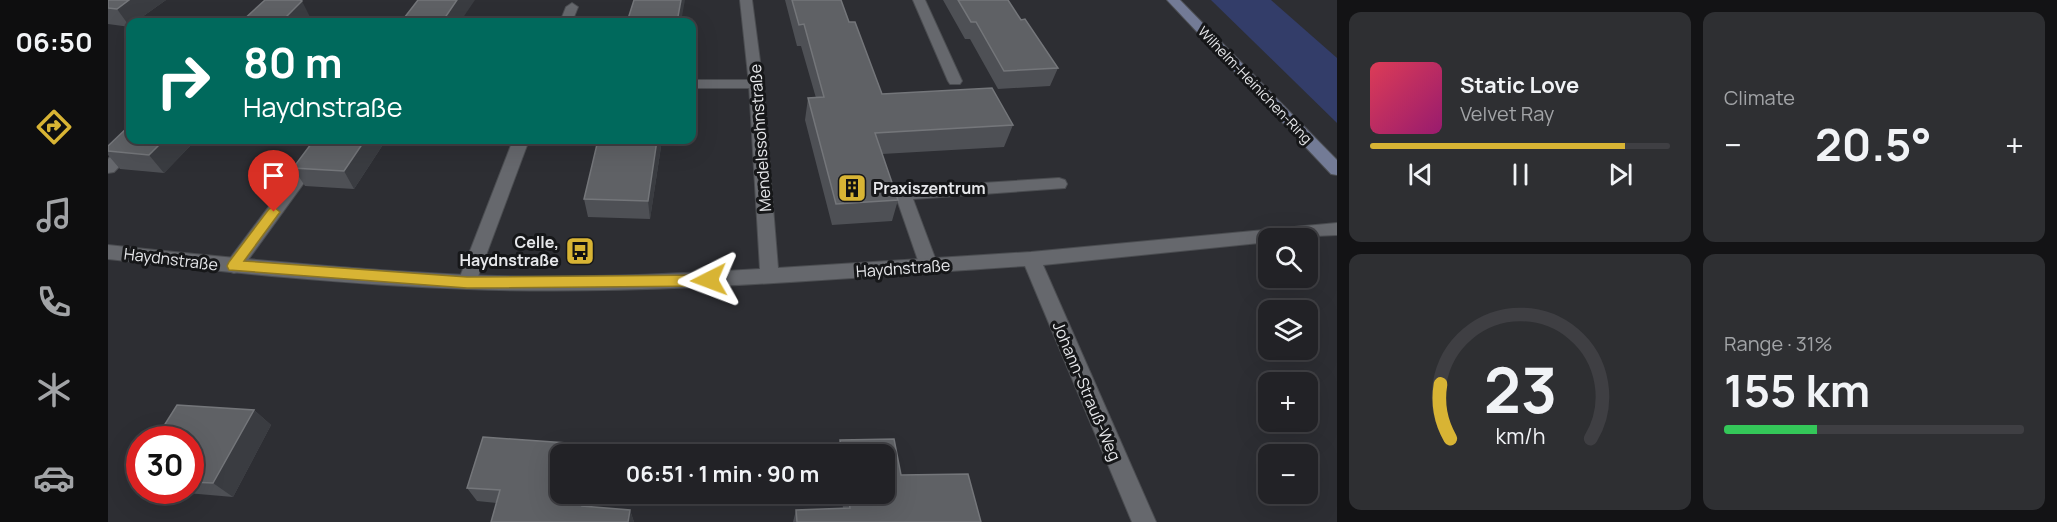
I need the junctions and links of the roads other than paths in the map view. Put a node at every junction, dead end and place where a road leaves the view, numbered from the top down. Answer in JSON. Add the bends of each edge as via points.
{"nodes":[{"id":1,"x":746,"y":0,"type":"edge"},
{"id":2,"x":919,"y":0,"type":"edge"},
{"id":3,"x":1173,"y":0,"type":"edge"},
{"id":4,"x":572,"y":7,"type":"dead end"},
{"id":5,"x":568,"y":18,"type":"edge"},
{"id":6,"x":955,"y":81,"type":"dead end"},
{"id":7,"x":696,"y":84,"type":"edge"},
{"id":8,"x":756,"y":84,"type":"junction"},
{"id":9,"x":133,"y":144,"type":"edge"},
{"id":10,"x":324,"y":144,"type":"edge"},
{"id":11,"x":519,"y":144,"type":"edge"},
{"id":12,"x":108,"y":168,"type":"edge"},
{"id":13,"x":1337,"y":170,"type":"edge"},
{"id":14,"x":1059,"y":184,"type":"dead end"},
{"id":15,"x":1337,"y":229,"type":"edge"},
{"id":16,"x":108,"y":252,"type":"edge"},
{"id":17,"x":1031,"y":259,"type":"junction"},
{"id":18,"x":234,"y":266,"type":"junction"},
{"id":19,"x":929,"y":266,"type":"junction"},
{"id":20,"x":770,"y":277,"type":"junction"},
{"id":21,"x":467,"y":282,"type":"junction"},
{"id":22,"x":1144,"y":522,"type":"edge"}],
"edges":[{"from":1,"to":8,"type":"street","name":"Mendelssohnstraße"},
{"from":2,"to":6,"type":"street"},
{"from":3,"to":13,"type":"main road","name":"Wilhelm-Heinichen-Ring"},
{"from":4,"to":5,"type":"street"},
{"from":7,"to":8,"type":"street"},
{"from":8,"to":20,"type":"street","name":"Mendelssohnstraße"},
{"from":9,"to":12,"type":"street"},
{"from":10,"to":18,"type":"street","name":"Haydnstraße"},
{"from":11,"to":21,"type":"street"},
{"from":14,"to":19,"type":"street","via":[[903,194]]},
{"from":15,"to":17,"type":"street","name":"Haydnstraße"},
{"from":16,"to":18,"type":"street","name":"Haydnstraße"},
{"from":17,"to":19,"type":"street","name":"Haydnstraße"},
{"from":17,"to":22,"type":"street","name":"Johann-Strauß-Weg"},
{"from":18,"to":21,"type":"street","name":"Haydnstraße"},
{"from":19,"to":20,"type":"street","name":"Haydnstraße"},
{"from":20,"to":21,"type":"street","name":"Haydnstraße","via":[[669,282]]}]}
